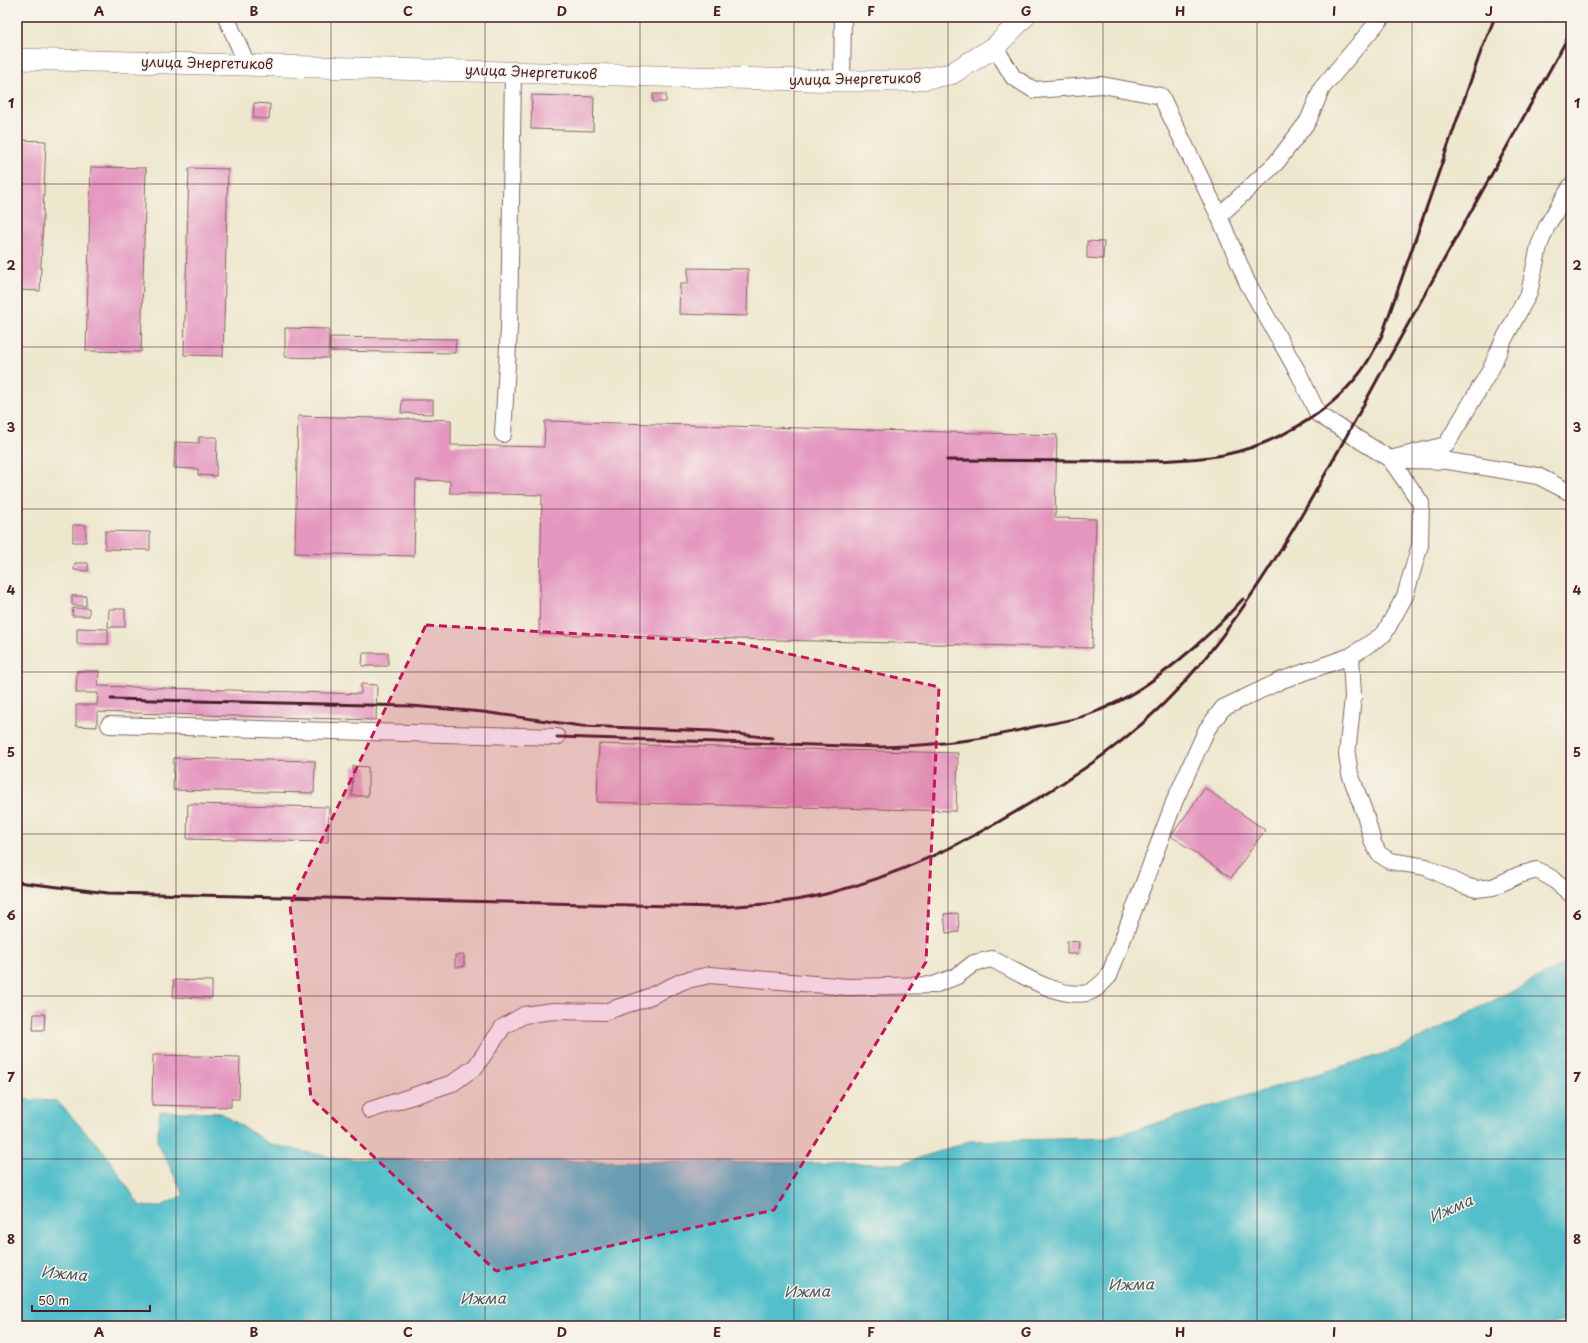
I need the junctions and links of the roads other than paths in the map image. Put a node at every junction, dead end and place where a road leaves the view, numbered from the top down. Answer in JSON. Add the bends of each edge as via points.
{"nodes":[{"id":1,"x":226,"y":17,"type":"edge"},
{"id":2,"x":843,"y":17,"type":"edge"},
{"id":3,"x":1024,"y":17,"type":"edge"},
{"id":4,"x":1382,"y":17,"type":"edge"},
{"id":5,"x":994,"y":48,"type":"junction"},
{"id":6,"x":17,"y":59,"type":"edge"},
{"id":7,"x":247,"y":64,"type":"junction"},
{"id":8,"x":513,"y":72,"type":"junction"},
{"id":9,"x":842,"y":81,"type":"junction"},
{"id":10,"x":1571,"y":186,"type":"edge"},
{"id":11,"x":1219,"y":216,"type":"junction"},
{"id":12,"x":503,"y":434,"type":"dead end"},
{"id":13,"x":1390,"y":459,"type":"junction"},
{"id":14,"x":1571,"y":493,"type":"edge"},
{"id":15,"x":1351,"y":656,"type":"junction"},
{"id":16,"x":109,"y":726,"type":"dead end"},
{"id":17,"x":557,"y":737,"type":"dead end"},
{"id":18,"x":1571,"y":894,"type":"edge"},
{"id":19,"x":370,"y":1110,"type":"dead end"}],
"edges":[{"from":1,"to":7,"type":"street"},
{"from":2,"to":9,"type":"street"},
{"from":3,"to":5,"type":"main road","name":"улица Энергетиков"},
{"from":4,"to":11,"type":"street","via":[[1322,88],[1308,121],[1276,162]]},
{"from":5,"to":9,"type":"main road","name":"улица Энергетиков","via":[[951,74],[911,81]]},
{"from":5,"to":11,"type":"street","via":[[1013,77],[1034,90],[1102,85],[1161,96]]},
{"from":6,"to":7,"type":"main road","name":"улица Энергетиков"},
{"from":7,"to":8,"type":"main road","name":"улица Энергетиков"},
{"from":8,"to":9,"type":"main road","name":"улица Энергетиков"},
{"from":8,"to":12,"type":"street","via":[[509,329]]},
{"from":10,"to":13,"type":"street","via":[[1547,226],[1539,246],[1529,293],[1491,370],[1446,445]]},
{"from":11,"to":13,"type":"street","via":[[1247,282],[1300,374],[1318,414]]},
{"from":13,"to":14,"type":"street","via":[[1448,462],[1538,476]]},
{"from":13,"to":15,"type":"street","via":[[1421,503],[1420,545],[1405,596],[1384,634]]},
{"from":15,"to":18,"type":"street","via":[[1353,697],[1347,755],[1350,774],[1373,844],[1379,854],[1390,861],[1426,867],[1477,889],[1492,887],[1537,870]]},
{"from":15,"to":19,"type":"street","via":[[1282,680],[1223,708],[1206,729],[1175,800],[1109,976],[1087,993],[1060,992],[992,958],[974,963],[957,976],[934,985],[848,987],[710,975],[683,981],[644,999],[604,1012],[553,1011],[524,1016],[503,1027],[476,1066],[453,1083]]},
{"from":16,"to":17,"type":"street"}]}
